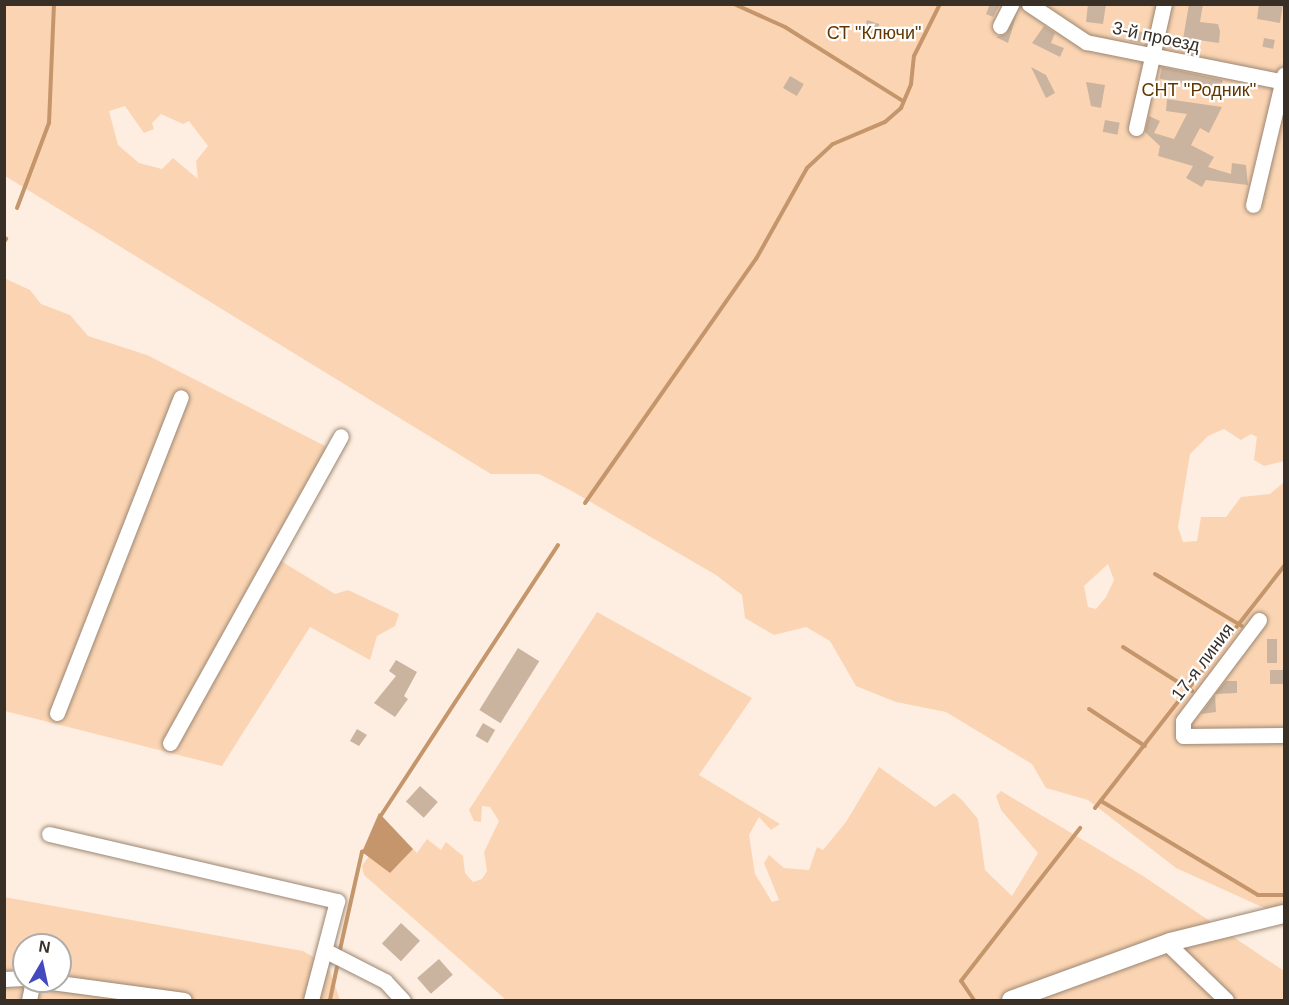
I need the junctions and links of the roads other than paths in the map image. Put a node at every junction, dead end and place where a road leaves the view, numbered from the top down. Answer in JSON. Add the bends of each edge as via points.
{"nodes":[{"id":1,"x":1011,"y":4,"type":"edge"},
{"id":2,"x":1029,"y":4,"type":"edge"},
{"id":3,"x":1164,"y":4,"type":"edge"},
{"id":4,"x":1000,"y":26,"type":"dead end"},
{"id":5,"x":1155,"y":58,"type":"junction"},
{"id":6,"x":1284,"y":79,"type":"edge"},
{"id":7,"x":1136,"y":128,"type":"dead end"},
{"id":8,"x":1253,"y":205,"type":"dead end"},
{"id":9,"x":181,"y":397,"type":"dead end"},
{"id":10,"x":341,"y":436,"type":"dead end"},
{"id":11,"x":1259,"y":620,"type":"dead end"},
{"id":12,"x":57,"y":713,"type":"dead end"},
{"id":13,"x":1284,"y":735,"type":"edge"},
{"id":14,"x":170,"y":743,"type":"dead end"},
{"id":15,"x":49,"y":834,"type":"dead end"},
{"id":16,"x":1284,"y":914,"type":"edge"},
{"id":17,"x":1167,"y":943,"type":"junction"},
{"id":18,"x":330,"y":953,"type":"dead end"},
{"id":19,"x":72,"y":985,"type":"edge"},
{"id":20,"x":184,"y":1000,"type":"edge"},
{"id":21,"x":311,"y":1000,"type":"edge"},
{"id":22,"x":403,"y":1000,"type":"edge"},
{"id":23,"x":1011,"y":1000,"type":"edge"},
{"id":24,"x":1226,"y":1000,"type":"edge"}],
"edges":[{"from":1,"to":4,"type":"street"},
{"from":2,"to":5,"type":"street","name":"3-й проезд","via":[[1086,42]]},
{"from":3,"to":5,"type":"street"},
{"from":5,"to":6,"type":"street","name":"3-й проезд"},
{"from":5,"to":7,"type":"street"},
{"from":6,"to":8,"type":"street"},
{"from":9,"to":12,"type":"street"},
{"from":10,"to":14,"type":"street"},
{"from":11,"to":13,"type":"street","name":"17-я линия","via":[[1183,721],[1179,739]]},
{"from":15,"to":21,"type":"street","via":[[337,901]]},
{"from":16,"to":17,"type":"street"},
{"from":17,"to":23,"type":"street"},
{"from":17,"to":24,"type":"street"},
{"from":18,"to":22,"type":"street","via":[[385,981]]},
{"from":19,"to":20,"type":"street"}]}
